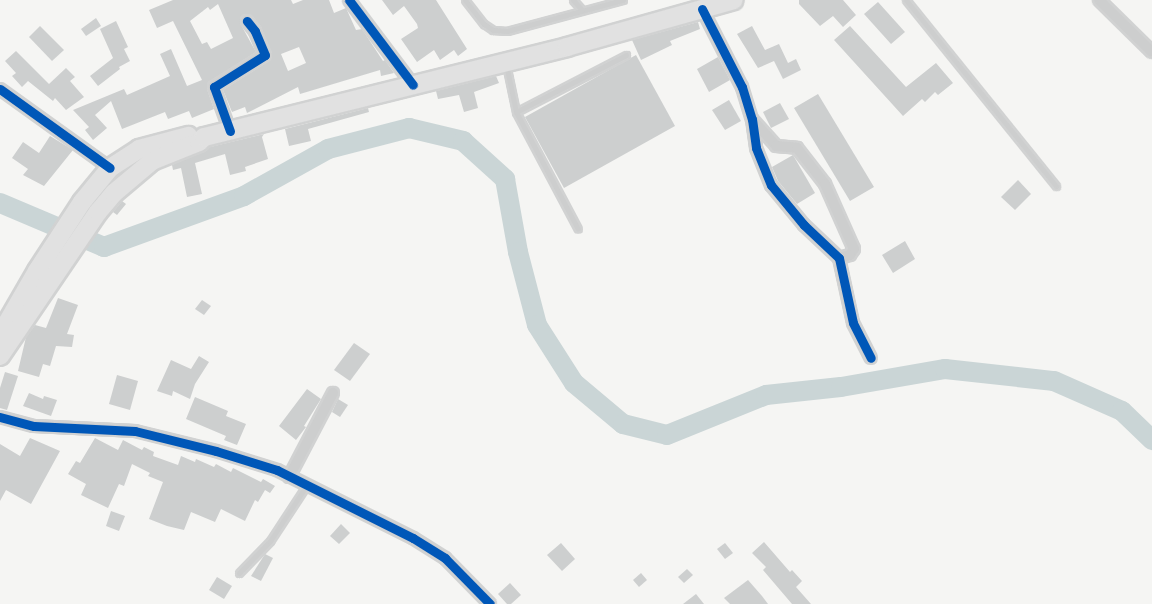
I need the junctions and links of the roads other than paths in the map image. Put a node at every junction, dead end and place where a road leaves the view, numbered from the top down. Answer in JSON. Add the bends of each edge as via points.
{"nodes":[{"id":1,"x":349,"y":0,"type":"edge"},
{"id":2,"x":465,"y":0,"type":"edge"},
{"id":3,"x":573,"y":0,"type":"edge"},
{"id":4,"x":623,"y":0,"type":"edge"},
{"id":5,"x":734,"y":0,"type":"edge"},
{"id":6,"x":906,"y":0,"type":"edge"},
{"id":7,"x":1100,"y":0,"type":"edge"},
{"id":8,"x":702,"y":9,"type":"junction"},
{"id":9,"x":582,"y":10,"type":"junction"},
{"id":10,"x":247,"y":21,"type":"dead end"},
{"id":11,"x":1152,"y":52,"type":"edge"},
{"id":12,"x":626,"y":55,"type":"dead end"},
{"id":13,"x":505,"y":61,"type":"junction"},
{"id":14,"x":413,"y":85,"type":"junction"},
{"id":15,"x":0,"y":89,"type":"edge"},
{"id":16,"x":516,"y":112,"type":"junction"},
{"id":17,"x":752,"y":119,"type":"junction"},
{"id":18,"x":230,"y":131,"type":"junction"},
{"id":19,"x":204,"y":137,"type":"junction"},
{"id":20,"x":110,"y":168,"type":"junction"},
{"id":21,"x":1056,"y":186,"type":"dead end"},
{"id":22,"x":578,"y":229,"type":"dead end"},
{"id":23,"x":839,"y":258,"type":"junction"},
{"id":24,"x":43,"y":277,"type":"junction"},
{"id":25,"x":0,"y":335,"type":"edge"},
{"id":26,"x":0,"y":356,"type":"edge"},
{"id":27,"x":871,"y":358,"type":"dead end"},
{"id":28,"x":333,"y":393,"type":"dead end"},
{"id":29,"x":0,"y":417,"type":"edge"},
{"id":30,"x":289,"y":477,"type":"junction"},
{"id":31,"x":306,"y":486,"type":"junction"},
{"id":32,"x":239,"y":573,"type":"dead end"},
{"id":33,"x":490,"y":604,"type":"edge"}],
"edges":[{"from":1,"to":14,"type":"street"},
{"from":2,"to":9,"type":"lane","via":[[493,30],[507,31]]},
{"from":3,"to":9,"type":"lane"},
{"from":4,"to":9,"type":"lane"},
{"from":5,"to":8,"type":"highway"},
{"from":6,"to":21,"type":"lane"},
{"from":7,"to":11,"type":"street"},
{"from":8,"to":13,"type":"highway"},
{"from":8,"to":17,"type":"street","via":[[742,87]]},
{"from":10,"to":18,"type":"street","via":[[265,55],[214,87]]},
{"from":12,"to":16,"type":"lane"},
{"from":13,"to":14,"type":"highway"},
{"from":13,"to":16,"type":"lane"},
{"from":14,"to":18,"type":"highway"},
{"from":15,"to":20,"type":"street"},
{"from":16,"to":22,"type":"lane"},
{"from":17,"to":23,"type":"street","via":[[756,148],[771,185],[804,225]]},
{"from":17,"to":23,"type":"street","via":[[776,146],[797,147],[825,184],[854,249],[850,255]]},
{"from":18,"to":19,"type":"highway"},
{"from":19,"to":20,"type":"highway","via":[[196,134],[139,150]]},
{"from":19,"to":24,"type":"highway","via":[[152,161],[114,193]]},
{"from":20,"to":24,"type":"highway","via":[[82,202]]},
{"from":23,"to":27,"type":"street","via":[[853,323]]},
{"from":24,"to":25,"type":"highway"},
{"from":24,"to":26,"type":"highway"},
{"from":28,"to":30,"type":"street"},
{"from":29,"to":30,"type":"street","via":[[34,426],[135,431],[216,451]]},
{"from":30,"to":31,"type":"street"},
{"from":31,"to":32,"type":"lane","via":[[270,542]]},
{"from":31,"to":33,"type":"street","via":[[413,538],[445,558]]}]}
